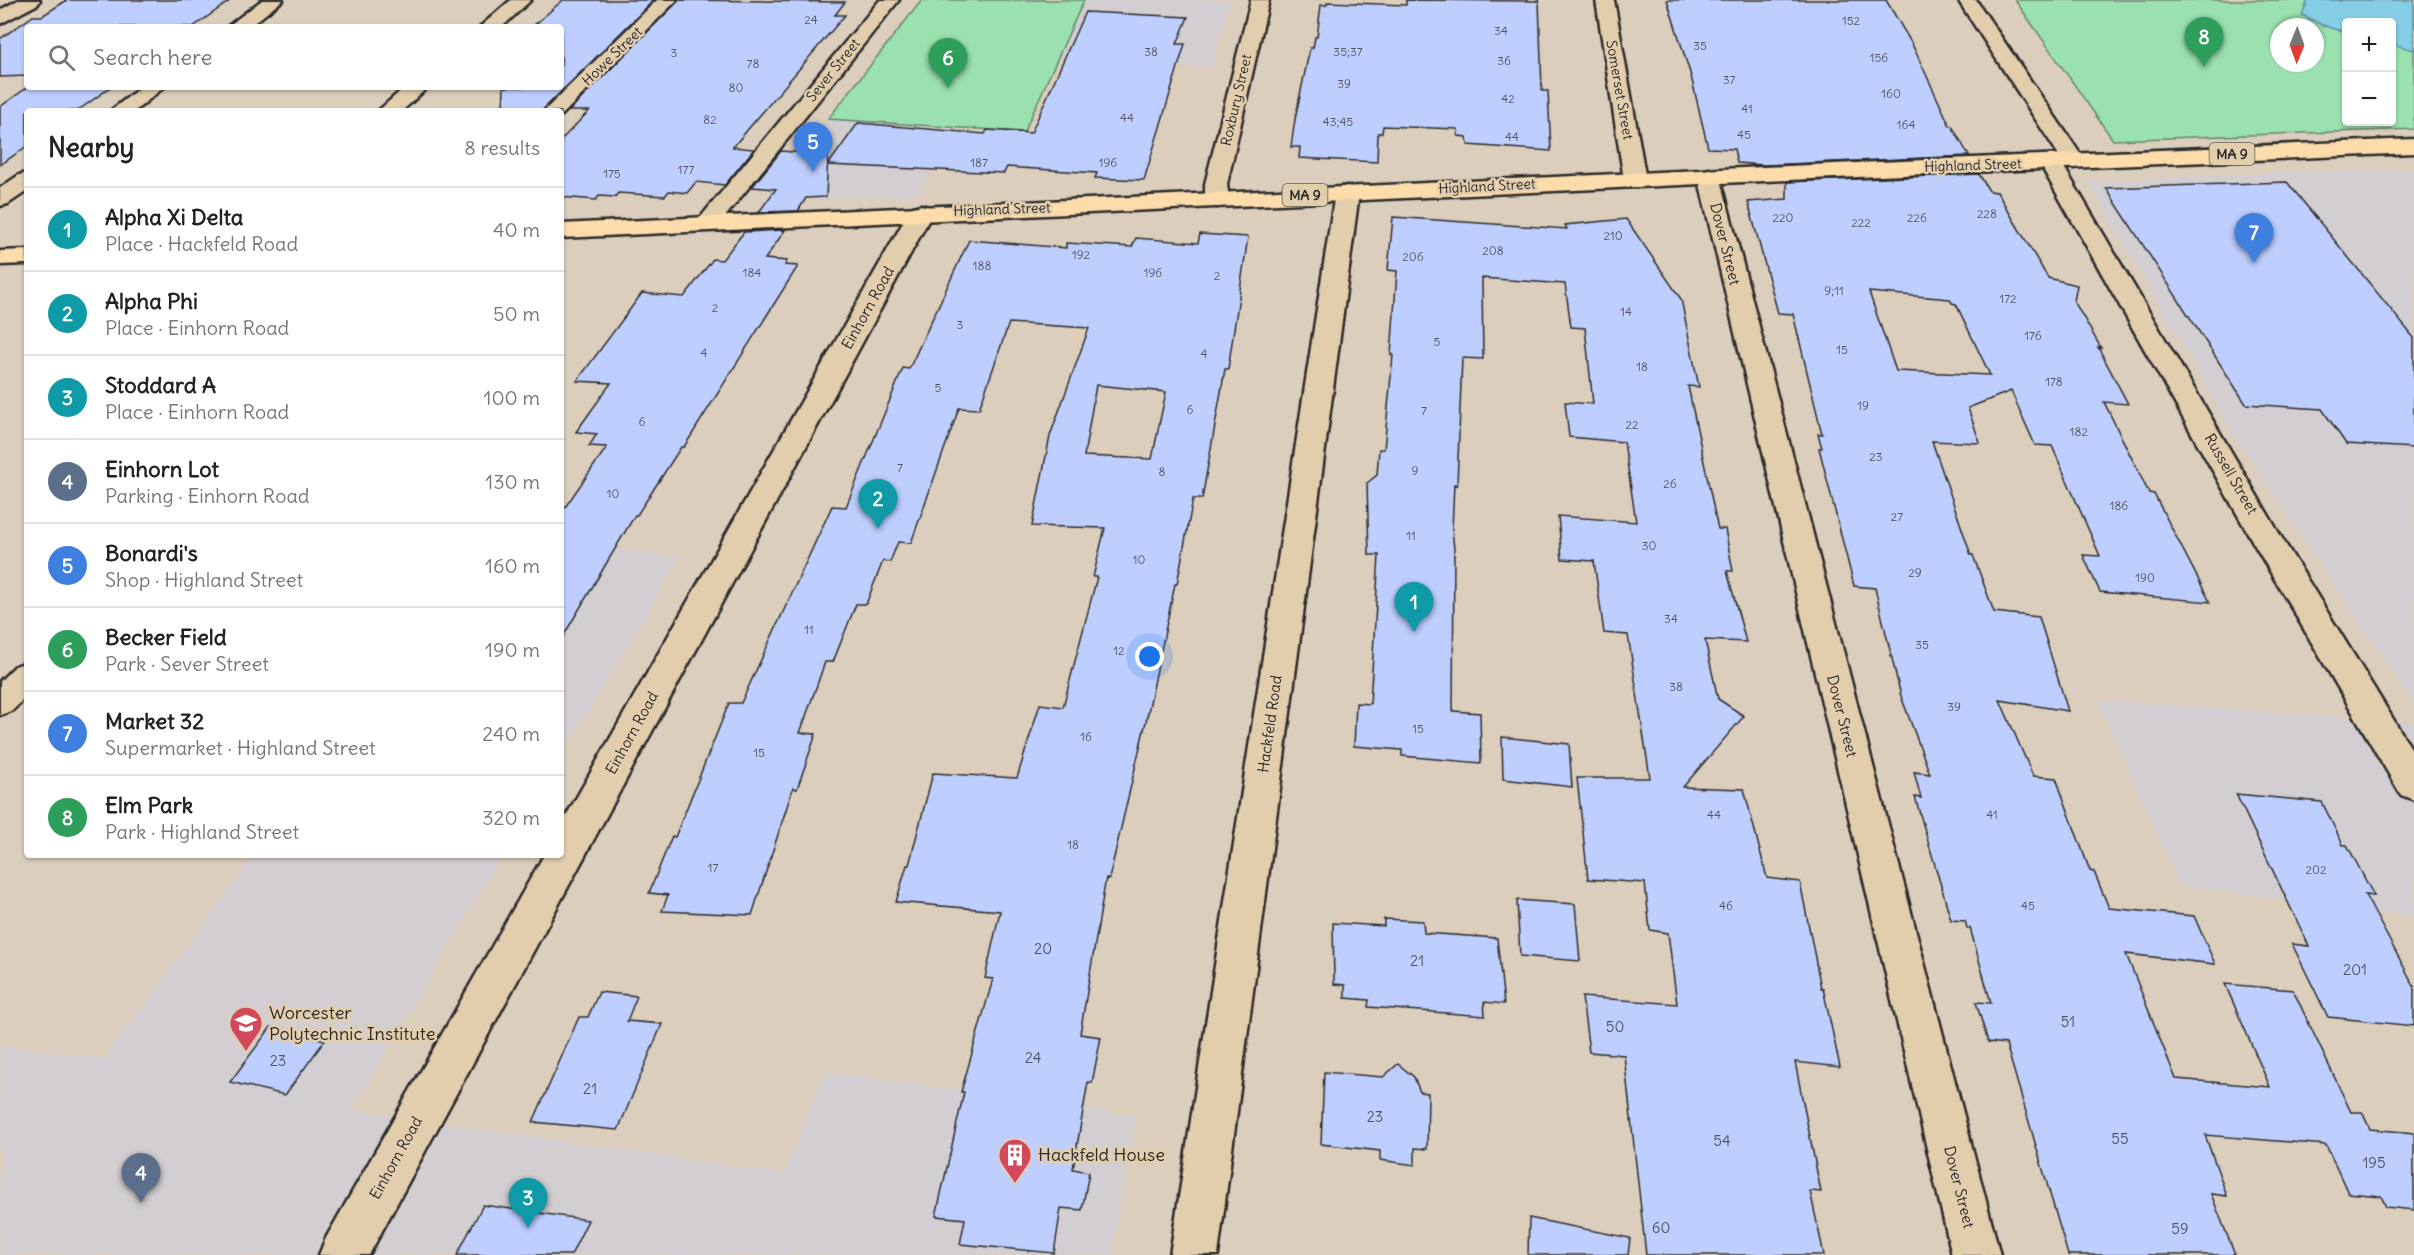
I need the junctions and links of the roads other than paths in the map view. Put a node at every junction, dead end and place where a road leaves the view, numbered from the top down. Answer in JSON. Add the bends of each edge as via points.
{"nodes":[{"id":1,"x":31,"y":0,"type":"edge"},
{"id":2,"x":274,"y":0,"type":"edge"},
{"id":3,"x":522,"y":0,"type":"edge"},
{"id":4,"x":668,"y":0,"type":"edge"},
{"id":5,"x":890,"y":0,"type":"edge"},
{"id":6,"x":1260,"y":0,"type":"edge"},
{"id":7,"x":1605,"y":0,"type":"edge"},
{"id":8,"x":1967,"y":0,"type":"edge"},
{"id":9,"x":0,"y":18,"type":"edge"},
{"id":10,"x":241,"y":24,"type":"edge"},
{"id":11,"x":494,"y":24,"type":"edge"},
{"id":12,"x":150,"y":90,"type":"edge"},
{"id":13,"x":414,"y":90,"type":"edge"},
{"id":14,"x":126,"y":108,"type":"edge"},
{"id":15,"x":393,"y":108,"type":"edge"},
{"id":16,"x":558,"y":108,"type":"edge"},
{"id":17,"x":2414,"y":146,"type":"edge"},
{"id":18,"x":2062,"y":162,"type":"junction"},
{"id":19,"x":1708,"y":177,"type":"junction"},
{"id":20,"x":1635,"y":180,"type":"junction"},
{"id":21,"x":24,"y":182,"type":"edge"},
{"id":22,"x":1347,"y":193,"type":"junction"},
{"id":23,"x":0,"y":199,"type":"edge"},
{"id":24,"x":1217,"y":200,"type":"junction"},
{"id":25,"x":921,"y":212,"type":"junction"},
{"id":26,"x":708,"y":223,"type":"junction"},
{"id":27,"x":564,"y":231,"type":"edge"},
{"id":28,"x":24,"y":257,"type":"edge"},
{"id":29,"x":0,"y":258,"type":"edge"},
{"id":30,"x":24,"y":678,"type":"edge"},
{"id":31,"x":0,"y":702,"type":"edge"},
{"id":32,"x":2414,"y":785,"type":"edge"},
{"id":33,"x":564,"y":855,"type":"edge"},
{"id":34,"x":562,"y":858,"type":"edge"},
{"id":35,"x":342,"y":1255,"type":"edge"},
{"id":36,"x":1194,"y":1255,"type":"edge"},
{"id":37,"x":1976,"y":1255,"type":"edge"}],
"edges":[{"from":1,"to":9,"type":"street"},
{"from":2,"to":10,"type":"street"},
{"from":3,"to":11,"type":"street"},
{"from":4,"to":16,"type":"street","name":"Howe Street"},
{"from":5,"to":26,"type":"street","name":"Sever Street"},
{"from":6,"to":24,"type":"street","name":"Roxbury Street","via":[[1216,184]]},
{"from":7,"to":20,"type":"street","name":"Somerset Street"},
{"from":8,"to":18,"type":"street","name":"Russell Street"},
{"from":12,"to":14,"type":"street"},
{"from":13,"to":15,"type":"street"},
{"from":17,"to":18,"type":"highway","name":"Highland Street","number":"MA 9"},
{"from":18,"to":19,"type":"highway","name":"Highland Street","number":"MA 9"},
{"from":18,"to":32,"type":"street","name":"Russell Street","via":[[2270,544]]},
{"from":19,"to":20,"type":"highway","name":"Highland Street","number":"MA 9"},
{"from":19,"to":37,"type":"street","name":"Dover Street"},
{"from":20,"to":22,"type":"highway","name":"Highland Street","number":"MA 9"},
{"from":21,"to":23,"type":"street"},
{"from":22,"to":24,"type":"highway","name":"Highland Street","number":"MA 9"},
{"from":22,"to":36,"type":"street","name":"Hackfeld Road"},
{"from":24,"to":25,"type":"highway","name":"Highland Street","number":"MA 9"},
{"from":25,"to":26,"type":"highway","name":"Highland Street","number":"MA 9"},
{"from":25,"to":33,"type":"street","name":"Einhorn Road"},
{"from":26,"to":27,"type":"highway","name":"Highland Street","number":"MA 9"},
{"from":28,"to":29,"type":"highway"},
{"from":30,"to":31,"type":"street"},
{"from":34,"to":35,"type":"street","name":"Einhorn Road"}]}
